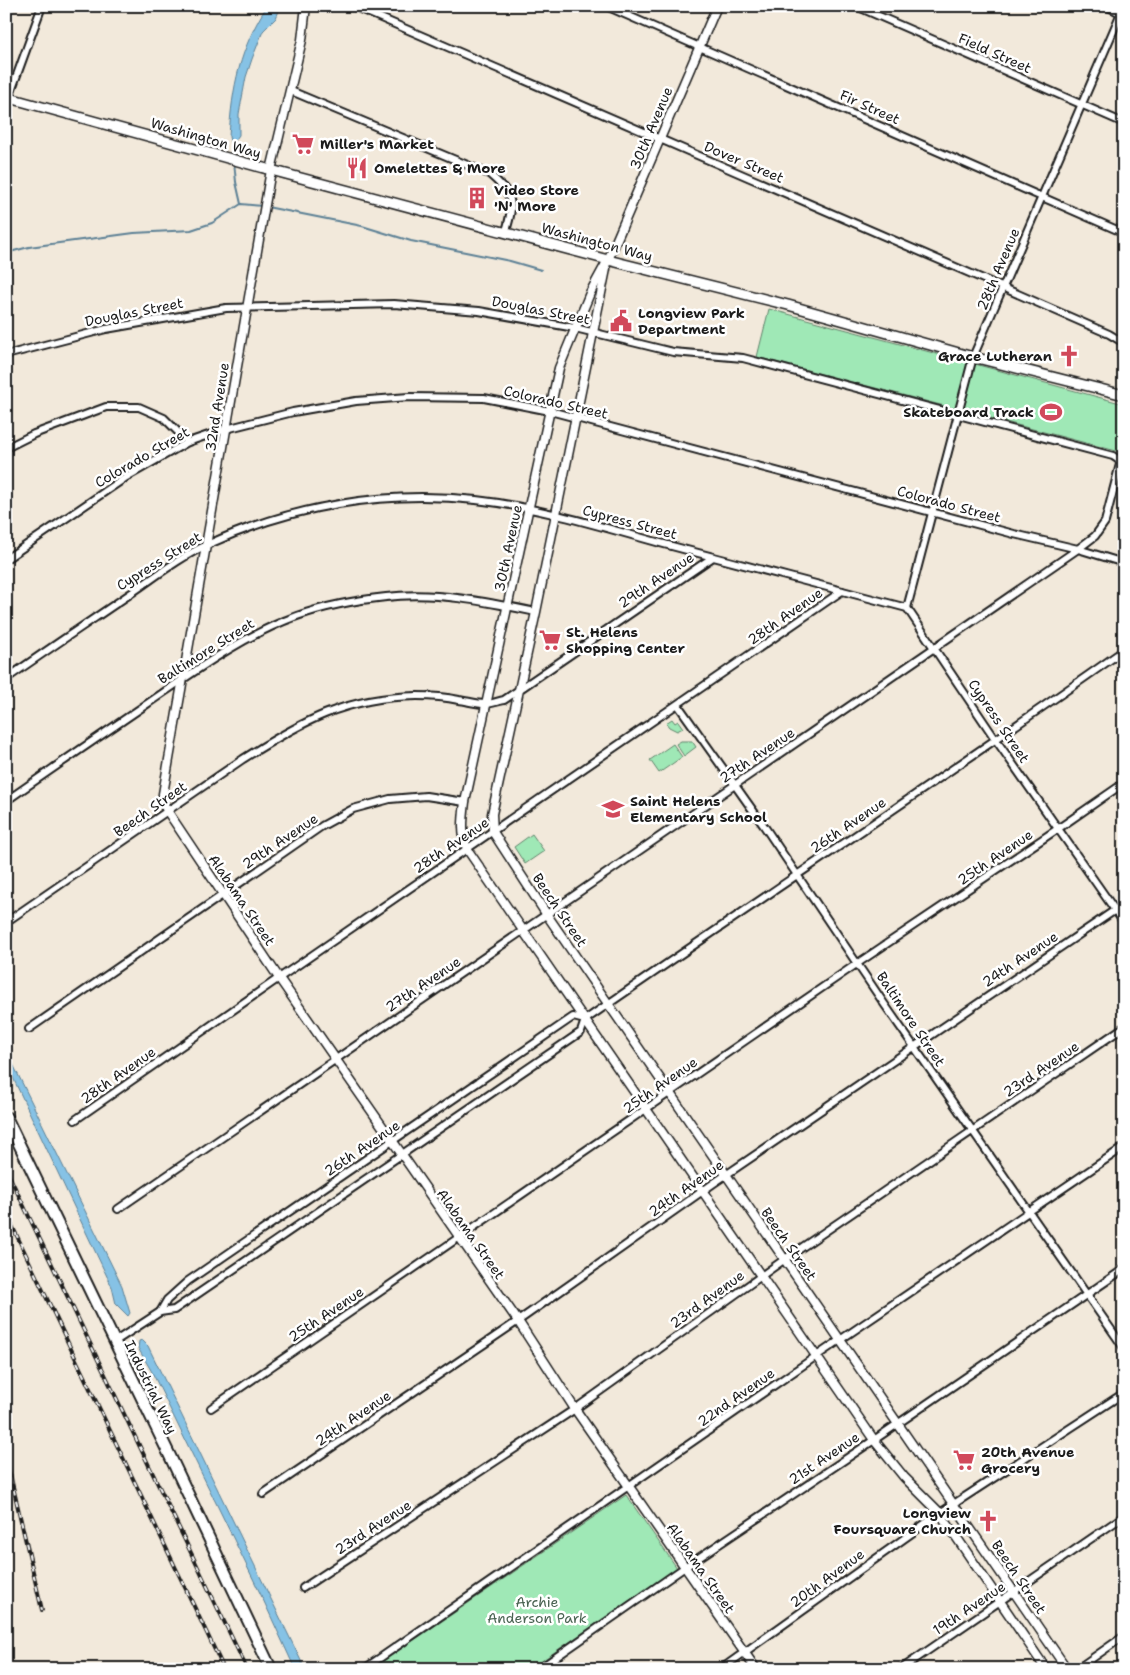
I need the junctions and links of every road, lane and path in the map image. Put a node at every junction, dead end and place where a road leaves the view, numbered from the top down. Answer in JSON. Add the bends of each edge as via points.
{"nodes":[{"id":1,"x":42,"y":6,"type":"edge"},
{"id":2,"x":306,"y":6,"type":"edge"},
{"id":3,"x":353,"y":6,"type":"edge"},
{"id":4,"x":606,"y":6,"type":"edge"},
{"id":5,"x":717,"y":6,"type":"edge"},
{"id":6,"x":856,"y":6,"type":"edge"},
{"id":7,"x":1106,"y":6,"type":"edge"},
{"id":8,"x":1123,"y":11,"type":"edge"},
{"id":9,"x":700,"y":46,"type":"junction"},
{"id":10,"x":291,"y":91,"type":"junction"},
{"id":11,"x":8,"y":97,"type":"edge"},
{"id":12,"x":1082,"y":105,"type":"junction"},
{"id":13,"x":1124,"y":123,"type":"edge"},
{"id":14,"x":660,"y":139,"type":"junction"},
{"id":15,"x":271,"y":170,"type":"junction"},
{"id":16,"x":1042,"y":196,"type":"junction"},
{"id":17,"x":506,"y":232,"type":"junction"},
{"id":18,"x":1124,"y":233,"type":"edge"},
{"id":19,"x":608,"y":260,"type":"junction"},
{"id":20,"x":1004,"y":288,"type":"junction"},
{"id":21,"x":247,"y":307,"type":"junction"},
{"id":22,"x":575,"y":328,"type":"junction"},
{"id":23,"x":592,"y":333,"type":"junction"},
{"id":24,"x":1124,"y":342,"type":"edge"},
{"id":25,"x":6,"y":355,"type":"edge"},
{"id":26,"x":973,"y":357,"type":"junction"},
{"id":27,"x":1124,"y":395,"type":"edge"},
{"id":28,"x":550,"y":411,"type":"junction"},
{"id":29,"x":958,"y":415,"type":"junction"},
{"id":30,"x":576,"y":418,"type":"junction"},
{"id":31,"x":226,"y":429,"type":"junction"},
{"id":32,"x":188,"y":442,"type":"junction"},
{"id":33,"x":6,"y":448,"type":"edge"},
{"id":34,"x":1119,"y":460,"type":"joint"},
{"id":35,"x":528,"y":509,"type":"junction"},
{"id":36,"x":932,"y":512,"type":"junction"},
{"id":37,"x":556,"y":515,"type":"junction"},
{"id":38,"x":206,"y":545,"type":"junction"},
{"id":39,"x":1078,"y":549,"type":"junction"},
{"id":40,"x":713,"y":556,"type":"junction"},
{"id":41,"x":6,"y":559,"type":"edge"},
{"id":42,"x":1124,"y":563,"type":"edge"},
{"id":43,"x":842,"y":591,"type":"junction"},
{"id":44,"x":508,"y":606,"type":"junction"},
{"id":45,"x":907,"y":608,"type":"junction"},
{"id":46,"x":536,"y":612,"type":"junction"},
{"id":47,"x":935,"y":648,"type":"junction"},
{"id":48,"x":1124,"y":650,"type":"edge"},
{"id":49,"x":6,"y":679,"type":"edge"},
{"id":50,"x":183,"y":679,"type":"junction"},
{"id":51,"x":520,"y":688,"type":"junction"},
{"id":52,"x":486,"y":704,"type":"junction"},
{"id":53,"x":678,"y":705,"type":"junction"},
{"id":54,"x":996,"y":740,"type":"junction"},
{"id":55,"x":1124,"y":783,"type":"edge"},
{"id":56,"x":735,"y":785,"type":"junction"},
{"id":57,"x":6,"y":801,"type":"edge"},
{"id":58,"x":465,"y":802,"type":"junction"},
{"id":59,"x":168,"y":812,"type":"junction"},
{"id":60,"x":1059,"y":828,"type":"junction"},
{"id":61,"x":493,"y":832,"type":"junction"},
{"id":62,"x":467,"y":849,"type":"junction"},
{"id":63,"x":796,"y":874,"type":"junction"},
{"id":64,"x":223,"y":894,"type":"junction"},
{"id":65,"x":1124,"y":904,"type":"edge"},
{"id":66,"x":1116,"y":910,"type":"junction"},
{"id":67,"x":547,"y":915,"type":"junction"},
{"id":68,"x":6,"y":922,"type":"edge"},
{"id":69,"x":1124,"y":923,"type":"edge"},
{"id":70,"x":524,"y":930,"type":"junction"},
{"id":71,"x":858,"y":963,"type":"junction"},
{"id":72,"x":279,"y":978,"type":"junction"},
{"id":73,"x":608,"y":1004,"type":"junction"},
{"id":74,"x":585,"y":1020,"type":"junction"},
{"id":75,"x":1124,"y":1027,"type":"edge"},
{"id":76,"x":29,"y":1029,"type":"dead end"},
{"id":77,"x":914,"y":1046,"type":"junction"},
{"id":78,"x":336,"y":1060,"type":"junction"},
{"id":79,"x":670,"y":1093,"type":"junction"},
{"id":80,"x":646,"y":1109,"type":"junction"},
{"id":81,"x":6,"y":1117,"type":"edge"},
{"id":82,"x":75,"y":1120,"type":"dead end"},
{"id":83,"x":973,"y":1130,"type":"junction"},
{"id":84,"x":392,"y":1142,"type":"junction"},
{"id":85,"x":1124,"y":1147,"type":"edge"},
{"id":86,"x":401,"y":1156,"type":"junction"},
{"id":87,"x":726,"y":1175,"type":"junction"},
{"id":88,"x":702,"y":1192,"type":"junction"},
{"id":89,"x":118,"y":1209,"type":"dead end"},
{"id":90,"x":1029,"y":1213,"type":"junction"},
{"id":91,"x":459,"y":1238,"type":"junction"},
{"id":92,"x":784,"y":1259,"type":"junction"},
{"id":93,"x":1124,"y":1269,"type":"edge"},
{"id":94,"x":760,"y":1276,"type":"junction"},
{"id":95,"x":1086,"y":1295,"type":"junction"},
{"id":96,"x":160,"y":1312,"type":"junction"},
{"id":97,"x":518,"y":1321,"type":"junction"},
{"id":98,"x":840,"y":1341,"type":"junction"},
{"id":99,"x":114,"y":1342,"type":"junction"},
{"id":100,"x":1124,"y":1348,"type":"edge"},
{"id":101,"x":815,"y":1357,"type":"junction"},
{"id":102,"x":1124,"y":1393,"type":"edge"},
{"id":103,"x":211,"y":1408,"type":"dead end"},
{"id":104,"x":575,"y":1409,"type":"junction"},
{"id":105,"x":898,"y":1424,"type":"junction"},
{"id":106,"x":874,"y":1440,"type":"junction"},
{"id":107,"x":630,"y":1486,"type":"junction"},
{"id":108,"x":263,"y":1494,"type":"dead end"},
{"id":109,"x":954,"y":1504,"type":"junction"},
{"id":110,"x":940,"y":1513,"type":"junction"},
{"id":111,"x":1124,"y":1516,"type":"edge"},
{"id":112,"x":685,"y":1567,"type":"junction"},
{"id":113,"x":303,"y":1588,"type":"dead end"},
{"id":114,"x":1014,"y":1592,"type":"junction"},
{"id":115,"x":1000,"y":1602,"type":"junction"},
{"id":116,"x":1124,"y":1636,"type":"edge"},
{"id":117,"x":745,"y":1653,"type":"junction"},
{"id":118,"x":270,"y":1669,"type":"edge"},
{"id":119,"x":364,"y":1669,"type":"edge"},
{"id":120,"x":539,"y":1669,"type":"edge"},
{"id":121,"x":721,"y":1669,"type":"edge"},
{"id":122,"x":756,"y":1669,"type":"edge"},
{"id":123,"x":901,"y":1669,"type":"edge"},
{"id":124,"x":1046,"y":1669,"type":"edge"},
{"id":125,"x":1067,"y":1669,"type":"edge"},
{"id":126,"x":1077,"y":1669,"type":"edge"}],
"edges":[{"from":1,"to":11,"type":"street"},
{"from":2,"to":10,"type":"street","name":"32nd Avenue"},
{"from":3,"to":14,"type":"street","name":"Dover Street"},
{"from":4,"to":9,"type":"street","name":"Fir Street"},
{"from":5,"to":9,"type":"street","name":"30th Avenue"},
{"from":6,"to":12,"type":"street","name":"Field Street"},
{"from":7,"to":8,"type":"street"},
{"from":8,"to":12,"type":"street","name":"28th Avenue"},
{"from":9,"to":14,"type":"street","name":"30th Avenue"},
{"from":9,"to":16,"type":"street","name":"Fir Street"},
{"from":10,"to":15,"type":"street","name":"32nd Avenue"},
{"from":10,"to":17,"type":"street","via":[[490,174],[511,200],[512,213]]},
{"from":11,"to":15,"type":"main road","name":"Washington Way"},
{"from":12,"to":13,"type":"street","name":"Field Street"},
{"from":12,"to":16,"type":"street","name":"28th Avenue"},
{"from":14,"to":19,"type":"street","name":"30th Avenue"},
{"from":14,"to":20,"type":"street","name":"Dover Street"},
{"from":15,"to":17,"type":"main road","name":"Washington Way"},
{"from":15,"to":21,"type":"street","name":"32nd Avenue"},
{"from":16,"to":18,"type":"street","name":"Fir Street"},
{"from":16,"to":20,"type":"street","name":"28th Avenue"},
{"from":17,"to":19,"type":"main road","name":"Washington Way"},
{"from":19,"to":22,"type":"street","name":"30th Avenue"},
{"from":19,"to":23,"type":"street","name":"30th Avenue"},
{"from":19,"to":26,"type":"main road","name":"Washington Way","via":[[788,305]]},
{"from":20,"to":24,"type":"street","name":"Dover Street"},
{"from":20,"to":26,"type":"street","name":"28th Avenue"},
{"from":21,"to":22,"type":"street","name":"Douglas Street","via":[[394,304],[479,311]]},
{"from":21,"to":25,"type":"street","name":"Douglas Street","via":[[106,328]]},
{"from":21,"to":31,"type":"street","name":"32nd Avenue"},
{"from":22,"to":23,"type":"street","name":"Douglas Street"},
{"from":22,"to":28,"type":"street","name":"30th Avenue","via":[[559,368]]},
{"from":23,"to":29,"type":"street","name":"Douglas Street","via":[[673,352],[743,358]]},
{"from":23,"to":30,"type":"street","name":"30th Avenue"},
{"from":26,"to":27,"type":"main road","name":"Washington Way"},
{"from":26,"to":29,"type":"street","name":"28th Avenue"},
{"from":28,"to":30,"type":"street","name":"Colorado Street"},
{"from":28,"to":31,"type":"street","name":"Colorado Street","via":[[484,398],[409,397],[356,401],[293,412]]},
{"from":28,"to":35,"type":"street","name":"30th Avenue"},
{"from":29,"to":34,"type":"street","name":"Douglas Street"},
{"from":29,"to":36,"type":"street","name":"28th Avenue"},
{"from":30,"to":36,"type":"street","name":"Colorado Street"},
{"from":30,"to":37,"type":"street","name":"30th Avenue"},
{"from":31,"to":32,"type":"street","name":"Colorado Street"},
{"from":31,"to":38,"type":"street","name":"32nd Avenue"},
{"from":32,"to":33,"type":"street","via":[[164,418],[139,407],[106,407]]},
{"from":32,"to":41,"type":"street","name":"Colorado Street","via":[[125,478]]},
{"from":34,"to":39,"type":"street","name":"27th Avenue","via":[[1120,468],[1105,522],[1095,536]]},
{"from":35,"to":37,"type":"street","name":"Cypress Street"},
{"from":35,"to":38,"type":"street","name":"Cypress Street","via":[[477,500],[425,496],[384,498],[310,509]]},
{"from":35,"to":44,"type":"street","name":"30th Avenue"},
{"from":36,"to":39,"type":"street","name":"Colorado Street"},
{"from":36,"to":45,"type":"street","name":"28th Avenue"},
{"from":37,"to":40,"type":"street","name":"Cypress Street"},
{"from":37,"to":46,"type":"street","name":"30th Avenue"},
{"from":38,"to":49,"type":"street","name":"Cypress Street"},
{"from":38,"to":50,"type":"street","name":"32nd Avenue"},
{"from":39,"to":42,"type":"street","name":"Colorado Street"},
{"from":39,"to":47,"type":"street","name":"27th Avenue"},
{"from":40,"to":43,"type":"street","name":"Cypress Street"},
{"from":40,"to":51,"type":"street","name":"29th Avenue"},
{"from":43,"to":45,"type":"street","name":"Cypress Street"},
{"from":43,"to":53,"type":"street","name":"28th Avenue"},
{"from":44,"to":46,"type":"street","name":"Baltimore Street"},
{"from":44,"to":50,"type":"street","name":"Baltimore Street","via":[[433,596],[388,596],[348,603],[299,615],[266,629]]},
{"from":44,"to":52,"type":"street","name":"30th Avenue"},
{"from":45,"to":47,"type":"street","name":"Cypress Street"},
{"from":46,"to":51,"type":"street","name":"30th Avenue"},
{"from":47,"to":54,"type":"street","name":"Cypress Street"},
{"from":47,"to":56,"type":"street","name":"27th Avenue"},
{"from":48,"to":54,"type":"street","name":"26th Avenue"},
{"from":50,"to":57,"type":"street","name":"Baltimore Street"},
{"from":50,"to":59,"type":"street","name":"32nd Avenue","via":[[163,794]]},
{"from":51,"to":52,"type":"street","name":"29th Avenue","via":[[504,700]]},
{"from":51,"to":61,"type":"street","name":"30th Avenue","via":[[492,814]]},
{"from":52,"to":58,"type":"street","name":"30th Avenue"},
{"from":52,"to":59,"type":"street","name":"Beech Street","via":[[418,696],[348,705],[312,718],[280,736]]},
{"from":53,"to":56,"type":"street","name":"Baltimore Street"},
{"from":53,"to":61,"type":"street","name":"28th Avenue"},
{"from":54,"to":60,"type":"street","name":"Cypress Street"},
{"from":54,"to":63,"type":"street","name":"26th Avenue"},
{"from":55,"to":60,"type":"street","name":"25th Avenue"},
{"from":56,"to":63,"type":"street","name":"Baltimore Street"},
{"from":56,"to":67,"type":"street","name":"27th Avenue"},
{"from":58,"to":62,"type":"street","name":"30th Avenue","via":[[462,828]]},
{"from":58,"to":64,"type":"street","name":"29th Avenue","via":[[426,796],[390,798],[353,809],[322,826]]},
{"from":59,"to":64,"type":"street","name":"Alabama Street"},
{"from":59,"to":68,"type":"street","name":"Beech Street"},
{"from":60,"to":66,"type":"street","name":"Cypress Street"},
{"from":60,"to":71,"type":"street","name":"25th Avenue"},
{"from":61,"to":62,"type":"street","name":"28th Avenue"},
{"from":61,"to":67,"type":"street","name":"Beech Street"},
{"from":62,"to":70,"type":"street"},
{"from":62,"to":72,"type":"street","name":"28th Avenue"},
{"from":63,"to":71,"type":"street","name":"Baltimore Street"},
{"from":63,"to":73,"type":"street","name":"26th Avenue"},
{"from":64,"to":72,"type":"street","name":"Alabama Street"},
{"from":64,"to":76,"type":"street","name":"29th Avenue"},
{"from":65,"to":66,"type":"street","name":"24th Avenue"},
{"from":66,"to":69,"type":"street","name":"Cypress Street"},
{"from":66,"to":77,"type":"street","name":"24th Avenue"},
{"from":67,"to":70,"type":"street","name":"27th Avenue"},
{"from":67,"to":73,"type":"street","name":"Beech Street"},
{"from":70,"to":74,"type":"street"},
{"from":70,"to":78,"type":"street","name":"27th Avenue"},
{"from":71,"to":77,"type":"street","name":"Baltimore Street"},
{"from":71,"to":79,"type":"street","name":"25th Avenue"},
{"from":72,"to":78,"type":"street","name":"Alabama Street"},
{"from":72,"to":82,"type":"street","name":"28th Avenue"},
{"from":73,"to":74,"type":"street","name":"26th Avenue"},
{"from":73,"to":79,"type":"street","name":"Beech Street"},
{"from":74,"to":80,"type":"street"},
{"from":74,"to":84,"type":"street","name":"26th Avenue","via":[[573,1017]]},
{"from":74,"to":86,"type":"street","name":"26th Avenue","via":[[581,1032]]},
{"from":75,"to":83,"type":"street","name":"23rd Avenue"},
{"from":77,"to":83,"type":"street","name":"Baltimore Street"},
{"from":77,"to":87,"type":"street","name":"24th Avenue"},
{"from":78,"to":84,"type":"street","name":"Alabama Street"},
{"from":78,"to":89,"type":"street","name":"27th Avenue"},
{"from":79,"to":80,"type":"street","name":"25th Avenue"},
{"from":79,"to":87,"type":"street","name":"Beech Street"},
{"from":80,"to":88,"type":"street"},
{"from":80,"to":91,"type":"street","name":"25th Avenue"},
{"from":81,"to":99,"type":"main road","name":"Industrial Way"},
{"from":83,"to":90,"type":"street","name":"Baltimore Street"},
{"from":83,"to":92,"type":"street","name":"23rd Avenue"},
{"from":84,"to":86,"type":"street","name":"Alabama Street"},
{"from":84,"to":96,"type":"street","name":"26th Avenue","via":[[188,1281],[167,1300]]},
{"from":85,"to":90,"type":"street","name":"22nd Avenue"},
{"from":86,"to":91,"type":"street","name":"Alabama Street"},
{"from":86,"to":96,"type":"street","name":"26th Avenue","via":[[174,1310]]},
{"from":87,"to":88,"type":"street","name":"24th Avenue"},
{"from":87,"to":92,"type":"street","name":"Beech Street"},
{"from":88,"to":94,"type":"street"},
{"from":88,"to":97,"type":"street","name":"24th Avenue"},
{"from":90,"to":95,"type":"street","name":"Baltimore Street"},
{"from":90,"to":98,"type":"street","name":"22nd Avenue"},
{"from":91,"to":97,"type":"street","name":"Alabama Street"},
{"from":91,"to":103,"type":"street","name":"25th Avenue"},
{"from":92,"to":94,"type":"street","name":"23rd Avenue"},
{"from":92,"to":98,"type":"street","name":"Beech Street"},
{"from":93,"to":95,"type":"street","name":"21st Avenue"},
{"from":94,"to":101,"type":"street"},
{"from":94,"to":104,"type":"street","name":"23rd Avenue"},
{"from":95,"to":100,"type":"street","name":"Baltimore Street"},
{"from":95,"to":105,"type":"street","name":"21st Avenue"},
{"from":96,"to":99,"type":"street","name":"26th Avenue"},
{"from":97,"to":104,"type":"street","name":"Alabama Street"},
{"from":97,"to":108,"type":"street","name":"24th Avenue"},
{"from":98,"to":101,"type":"street","name":"22nd Avenue"},
{"from":98,"to":105,"type":"street","name":"Beech Street"},
{"from":99,"to":118,"type":"main road","name":"Industrial Way"},
{"from":101,"to":106,"type":"street"},
{"from":101,"to":107,"type":"street","name":"22nd Avenue"},
{"from":102,"to":109,"type":"street","name":"20th Avenue"},
{"from":104,"to":107,"type":"street","name":"Alabama Street"},
{"from":104,"to":113,"type":"street","name":"23rd Avenue"},
{"from":105,"to":106,"type":"street","name":"21st Avenue"},
{"from":105,"to":109,"type":"street","name":"Beech Street"},
{"from":106,"to":110,"type":"street","via":[[904,1477]]},
{"from":106,"to":112,"type":"street","name":"21st Avenue"},
{"from":107,"to":112,"type":"street","name":"Alabama Street"},
{"from":107,"to":119,"type":"street","name":"22nd Avenue"},
{"from":109,"to":110,"type":"street","name":"20th Avenue"},
{"from":109,"to":114,"type":"street","name":"Beech Street"},
{"from":110,"to":115,"type":"street"},
{"from":110,"to":117,"type":"street","name":"20th Avenue"},
{"from":111,"to":114,"type":"street","name":"19th Avenue"},
{"from":112,"to":117,"type":"street","name":"Alabama Street"},
{"from":112,"to":120,"type":"street","name":"21st Avenue"},
{"from":114,"to":115,"type":"street","name":"19th Avenue"},
{"from":114,"to":125,"type":"street","name":"Beech Street"},
{"from":115,"to":123,"type":"street","name":"19th Avenue"},
{"from":115,"to":124,"type":"street"},
{"from":116,"to":126,"type":"street"},
{"from":117,"to":121,"type":"street","name":"20th Avenue"},
{"from":117,"to":122,"type":"street","name":"Alabama Street"}]}
